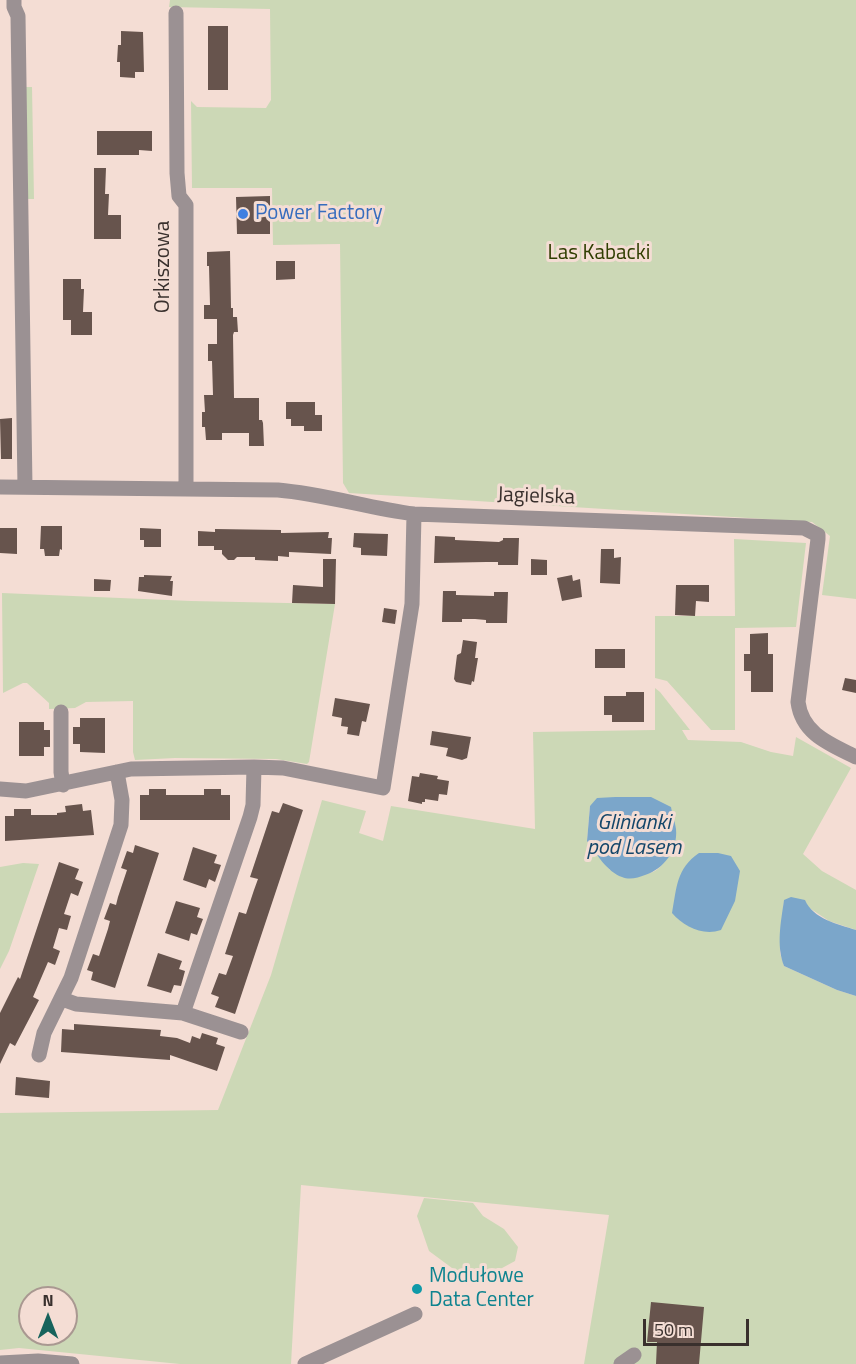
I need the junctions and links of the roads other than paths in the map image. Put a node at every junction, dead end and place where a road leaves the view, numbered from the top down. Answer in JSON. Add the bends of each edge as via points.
{"nodes":[{"id":1,"x":14,"y":0,"type":"edge"},
{"id":2,"x":176,"y":13,"type":"dead end"},
{"id":3,"x":0,"y":487,"type":"edge"},
{"id":4,"x":25,"y":487,"type":"junction"},
{"id":5,"x":186,"y":488,"type":"junction"},
{"id":6,"x":414,"y":514,"type":"junction"},
{"id":7,"x":61,"y":712,"type":"dead end"},
{"id":8,"x":856,"y":757,"type":"edge"},
{"id":9,"x":254,"y":766,"type":"junction"},
{"id":10,"x":117,"y":771,"type":"junction"},
{"id":11,"x":63,"y":784,"type":"junction"},
{"id":12,"x":0,"y":789,"type":"edge"},
{"id":13,"x":62,"y":999,"type":"junction"},
{"id":14,"x":183,"y":1013,"type":"junction"},
{"id":15,"x":240,"y":1032,"type":"dead end"},
{"id":16,"x":39,"y":1055,"type":"dead end"},
{"id":17,"x":415,"y":1314,"type":"dead end"},
{"id":18,"x":0,"y":1362,"type":"edge"},
{"id":19,"x":72,"y":1364,"type":"edge"},
{"id":20,"x":305,"y":1364,"type":"edge"}],
"edges":[{"from":1,"to":4,"type":"street","via":[[19,27]]},
{"from":2,"to":5,"type":"street","name":"Orkiszowa","via":[[177,173],[179,196],[186,205]]},
{"from":3,"to":4,"type":"street","name":"Jagielska"},
{"from":4,"to":5,"type":"street","name":"Jagielska"},
{"from":5,"to":6,"type":"street","name":"Jagielska","via":[[299,492]]},
{"from":6,"to":8,"type":"street","name":"Jagielska","via":[[812,531],[818,539],[799,712],[815,735]]},
{"from":6,"to":9,"type":"street","via":[[412,604],[383,788]]},
{"from":7,"to":11,"type":"street"},
{"from":9,"to":10,"type":"street"},
{"from":9,"to":14,"type":"street","via":[[250,817]]},
{"from":10,"to":11,"type":"street"},
{"from":10,"to":13,"type":"street","via":[[121,825],[93,918]]},
{"from":11,"to":12,"type":"street","via":[[26,791]]},
{"from":13,"to":14,"type":"street","via":[[76,1004]]},
{"from":13,"to":16,"type":"street","via":[[44,1033]]},
{"from":14,"to":15,"type":"street"},
{"from":17,"to":20,"type":"street"},
{"from":18,"to":19,"type":"street"}]}
